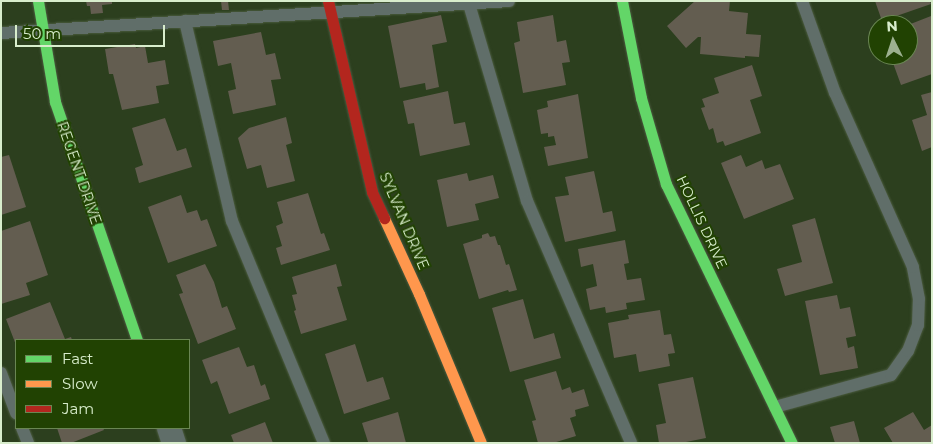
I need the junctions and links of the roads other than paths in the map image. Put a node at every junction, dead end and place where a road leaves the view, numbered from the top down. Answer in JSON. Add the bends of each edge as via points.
{"nodes":[{"id":1,"x":38,"y":1,"type":"edge"},
{"id":2,"x":509,"y":1,"type":"edge"},
{"id":3,"x":622,"y":1,"type":"edge"},
{"id":4,"x":802,"y":1,"type":"edge"},
{"id":5,"x":469,"y":4,"type":"junction"},
{"id":6,"x":328,"y":6,"type":"edge"},
{"id":7,"x":185,"y":21,"type":"junction"},
{"id":8,"x":43,"y":31,"type":"junction"},
{"id":9,"x":1,"y":33,"type":"edge"},
{"id":10,"x":137,"y":339,"type":"edge"},
{"id":11,"x":1,"y":373,"type":"edge"},
{"id":12,"x":775,"y":407,"type":"junction"},
{"id":13,"x":15,"y":410,"type":"edge"},
{"id":14,"x":22,"y":429,"type":"edge"},
{"id":15,"x":169,"y":429,"type":"edge"},
{"id":16,"x":28,"y":443,"type":"edge"},
{"id":17,"x":174,"y":443,"type":"edge"},
{"id":18,"x":324,"y":443,"type":"edge"},
{"id":19,"x":482,"y":443,"type":"edge"},
{"id":20,"x":631,"y":443,"type":"edge"},
{"id":21,"x":792,"y":443,"type":"edge"}],
"edges":[{"from":1,"to":8,"type":"street","name":"REGENT DRIVE"},
{"from":2,"to":5,"type":"lane"},
{"from":3,"to":12,"type":"street","name":"HOLLIS DRIVE","via":[[642,98],[666,184]]},
{"from":4,"to":12,"type":"lane","via":[[835,93],[913,267],[919,299],[918,325],[908,352],[891,375]]},
{"from":5,"to":6,"type":"lane"},
{"from":5,"to":20,"type":"lane","via":[[527,201]]},
{"from":6,"to":7,"type":"lane"},
{"from":6,"to":19,"type":"street","name":"SYLVAN DRIVE","via":[[372,192]]},
{"from":7,"to":8,"type":"lane"},
{"from":7,"to":18,"type":"lane","via":[[232,221]]},
{"from":8,"to":9,"type":"lane"},
{"from":8,"to":10,"type":"street","name":"REGENT DRIVE","via":[[55,102]]},
{"from":11,"to":13,"type":"lane"},
{"from":12,"to":21,"type":"street","name":"HOLLIS DRIVE"},
{"from":14,"to":16,"type":"lane"},
{"from":15,"to":17,"type":"street"}]}
